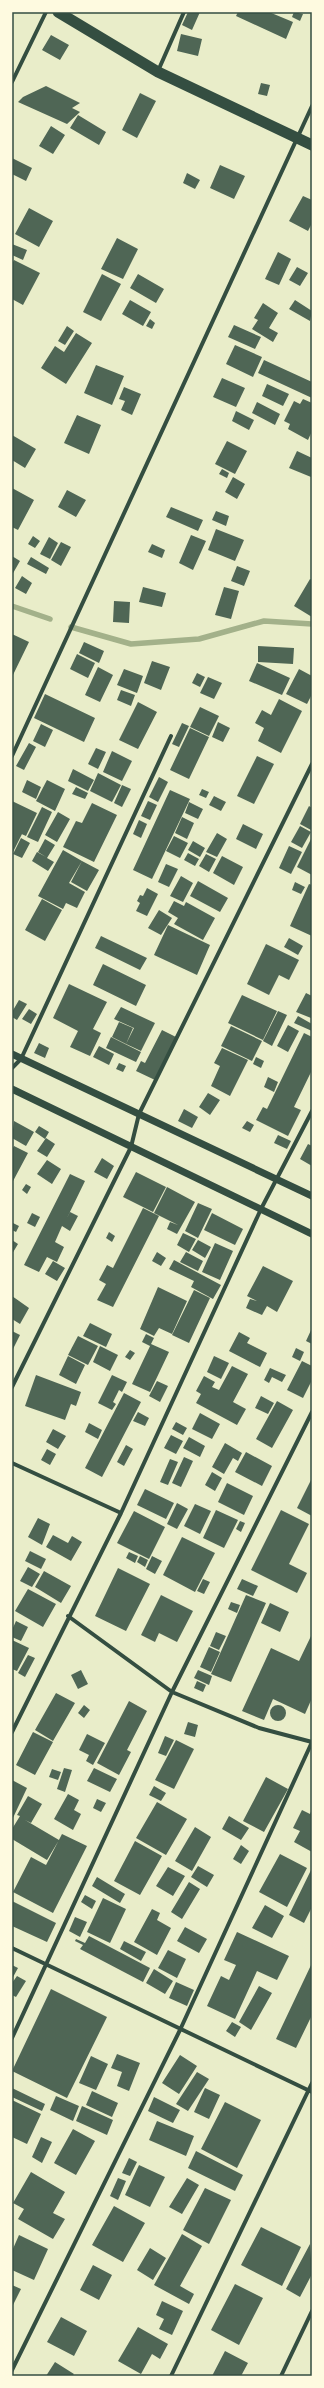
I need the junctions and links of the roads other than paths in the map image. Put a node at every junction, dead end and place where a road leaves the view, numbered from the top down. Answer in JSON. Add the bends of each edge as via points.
{"nodes":[{"id":1,"x":46,"y":12,"type":"edge"},
{"id":2,"x":58,"y":12,"type":"edge"},
{"id":3,"x":184,"y":12,"type":"edge"},
{"id":4,"x":158,"y":72,"type":"junction"},
{"id":5,"x":12,"y":82,"type":"edge"},
{"id":6,"x":312,"y":106,"type":"edge"},
{"id":7,"x":297,"y":138,"type":"junction"},
{"id":8,"x":312,"y":145,"type":"edge"},
{"id":9,"x":171,"y":736,"type":"dead end"},
{"id":10,"x":12,"y":756,"type":"edge"},
{"id":11,"x":312,"y":764,"type":"edge"},
{"id":12,"x":12,"y":1054,"type":"edge"},
{"id":13,"x":21,"y":1059,"type":"junction"},
{"id":14,"x":12,"y":1068,"type":"edge"},
{"id":15,"x":12,"y":1089,"type":"edge"},
{"id":16,"x":312,"y":1111,"type":"edge"},
{"id":17,"x":139,"y":1114,"type":"junction"},
{"id":18,"x":131,"y":1147,"type":"junction"},
{"id":19,"x":276,"y":1178,"type":"junction"},
{"id":20,"x":312,"y":1196,"type":"edge"},
{"id":21,"x":261,"y":1210,"type":"junction"},
{"id":22,"x":312,"y":1234,"type":"edge"},
{"id":23,"x":12,"y":1387,"type":"edge"},
{"id":24,"x":312,"y":1412,"type":"edge"},
{"id":25,"x":12,"y":1463,"type":"edge"},
{"id":26,"x":121,"y":1513,"type":"junction"},
{"id":27,"x":68,"y":1616,"type":"junction"},
{"id":28,"x":172,"y":1692,"type":"junction"},
{"id":29,"x":12,"y":1732,"type":"edge"},
{"id":30,"x":312,"y":1742,"type":"edge"},
{"id":31,"x":12,"y":1948,"type":"edge"},
{"id":32,"x":46,"y":1965,"type":"junction"},
{"id":33,"x":180,"y":2030,"type":"junction"},
{"id":34,"x":12,"y":2038,"type":"edge"},
{"id":35,"x":312,"y":2082,"type":"edge"},
{"id":36,"x":310,"y":2091,"type":"edge"},
{"id":37,"x":312,"y":2311,"type":"edge"},
{"id":38,"x":12,"y":2370,"type":"edge"},
{"id":39,"x":170,"y":2376,"type":"edge"},
{"id":40,"x":281,"y":2376,"type":"edge"}],
"edges":[{"from":1,"to":5,"type":"street"},
{"from":2,"to":4,"type":"highway"},
{"from":3,"to":4,"type":"street"},
{"from":4,"to":7,"type":"highway"},
{"from":6,"to":7,"type":"street"},
{"from":7,"to":8,"type":"highway"},
{"from":7,"to":10,"type":"street"},
{"from":9,"to":13,"type":"street"},
{"from":11,"to":17,"type":"street"},
{"from":12,"to":13,"type":"street"},
{"from":13,"to":14,"type":"street"},
{"from":13,"to":17,"type":"street"},
{"from":15,"to":18,"type":"street"},
{"from":16,"to":19,"type":"street"},
{"from":17,"to":18,"type":"street"},
{"from":17,"to":19,"type":"street"},
{"from":18,"to":21,"type":"street"},
{"from":18,"to":23,"type":"street"},
{"from":19,"to":20,"type":"street"},
{"from":19,"to":21,"type":"street"},
{"from":21,"to":22,"type":"street"},
{"from":21,"to":26,"type":"street"},
{"from":24,"to":28,"type":"street"},
{"from":25,"to":26,"type":"street"},
{"from":26,"to":27,"type":"street"},
{"from":27,"to":28,"type":"street"},
{"from":27,"to":29,"type":"street"},
{"from":28,"to":30,"type":"street","via":[[259,1728]]},
{"from":28,"to":32,"type":"street"},
{"from":30,"to":33,"type":"street"},
{"from":31,"to":32,"type":"street"},
{"from":32,"to":33,"type":"street"},
{"from":32,"to":34,"type":"street"},
{"from":33,"to":36,"type":"street"},
{"from":33,"to":38,"type":"street"},
{"from":35,"to":36,"type":"street"},
{"from":36,"to":39,"type":"street"},
{"from":37,"to":40,"type":"street"}]}
